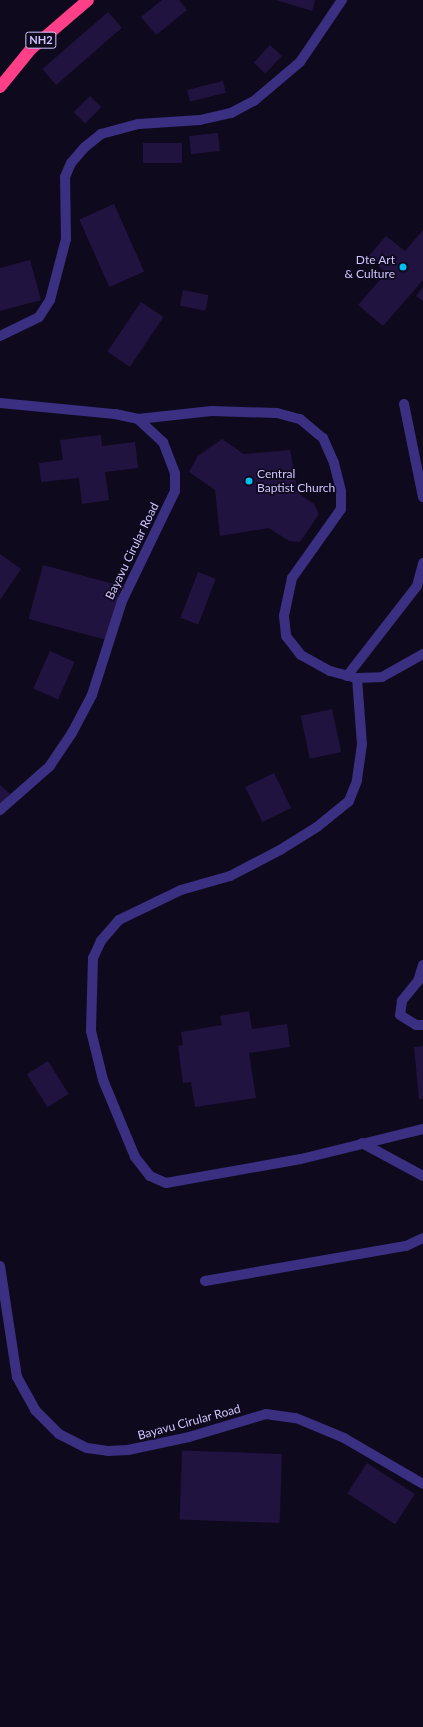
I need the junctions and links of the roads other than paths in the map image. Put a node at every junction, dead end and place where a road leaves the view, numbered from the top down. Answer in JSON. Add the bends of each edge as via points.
{"nodes":[{"id":1,"x":88,"y":0,"type":"edge"},
{"id":2,"x":342,"y":0,"type":"edge"},
{"id":3,"x":0,"y":87,"type":"edge"},
{"id":4,"x":0,"y":336,"type":"edge"},
{"id":5,"x":0,"y":404,"type":"edge"},
{"id":6,"x":404,"y":404,"type":"dead end"},
{"id":7,"x":138,"y":419,"type":"junction"},
{"id":8,"x":423,"y":497,"type":"edge"},
{"id":9,"x":423,"y":563,"type":"edge"},
{"id":10,"x":423,"y":654,"type":"edge"},
{"id":11,"x":352,"y":677,"type":"junction"},
{"id":12,"x":0,"y":810,"type":"edge"},
{"id":13,"x":423,"y":965,"type":"edge"},
{"id":14,"x":423,"y":1025,"type":"edge"},
{"id":15,"x":423,"y":1129,"type":"edge"},
{"id":16,"x":362,"y":1143,"type":"junction"},
{"id":17,"x":423,"y":1176,"type":"edge"},
{"id":18,"x":423,"y":1238,"type":"edge"},
{"id":19,"x":0,"y":1266,"type":"edge"},
{"id":20,"x":205,"y":1281,"type":"dead end"},
{"id":21,"x":423,"y":1484,"type":"edge"}],
"edges":[{"from":1,"to":3,"type":"highway","number":"NH2","via":[[31,49]]},
{"from":2,"to":4,"type":"street","via":[[300,62],[254,101],[231,113],[200,120],[139,124],[101,134],[85,147],[71,163],[65,177],[66,239],[50,300],[39,317]]},
{"from":5,"to":7,"type":"street","via":[[115,414]]},
{"from":6,"to":8,"type":"street"},
{"from":7,"to":11,"type":"street","via":[[212,411],[277,413],[300,419],[323,438],[334,463],[341,491],[341,509],[292,578],[284,616],[286,636],[301,656],[330,671]]},
{"from":7,"to":12,"type":"street","name":"Bayavu Cirular Road","via":[[163,442],[175,474],[175,491],[122,601],[92,695],[72,733],[50,766]]},
{"from":9,"to":11,"type":"street","via":[[417,586]]},
{"from":10,"to":11,"type":"street","via":[[382,677]]},
{"from":11,"to":16,"type":"street","via":[[362,744],[357,781],[348,800],[317,827],[280,850],[230,876],[181,890],[119,920],[101,941],[93,958],[91,1031],[103,1080],[135,1157],[150,1176],[166,1183],[300,1159]]},
{"from":13,"to":14,"type":"street","via":[[418,981],[402,1001],[400,1015],[416,1025]]},
{"from":15,"to":16,"type":"street"},
{"from":16,"to":17,"type":"street"},
{"from":18,"to":20,"type":"street","via":[[406,1246]]},
{"from":19,"to":21,"type":"street","name":"Bayavu Cirular Road","via":[[17,1376],[35,1410],[59,1434],[87,1448],[128,1450],[189,1437],[266,1414],[296,1418],[344,1438]]}]}
